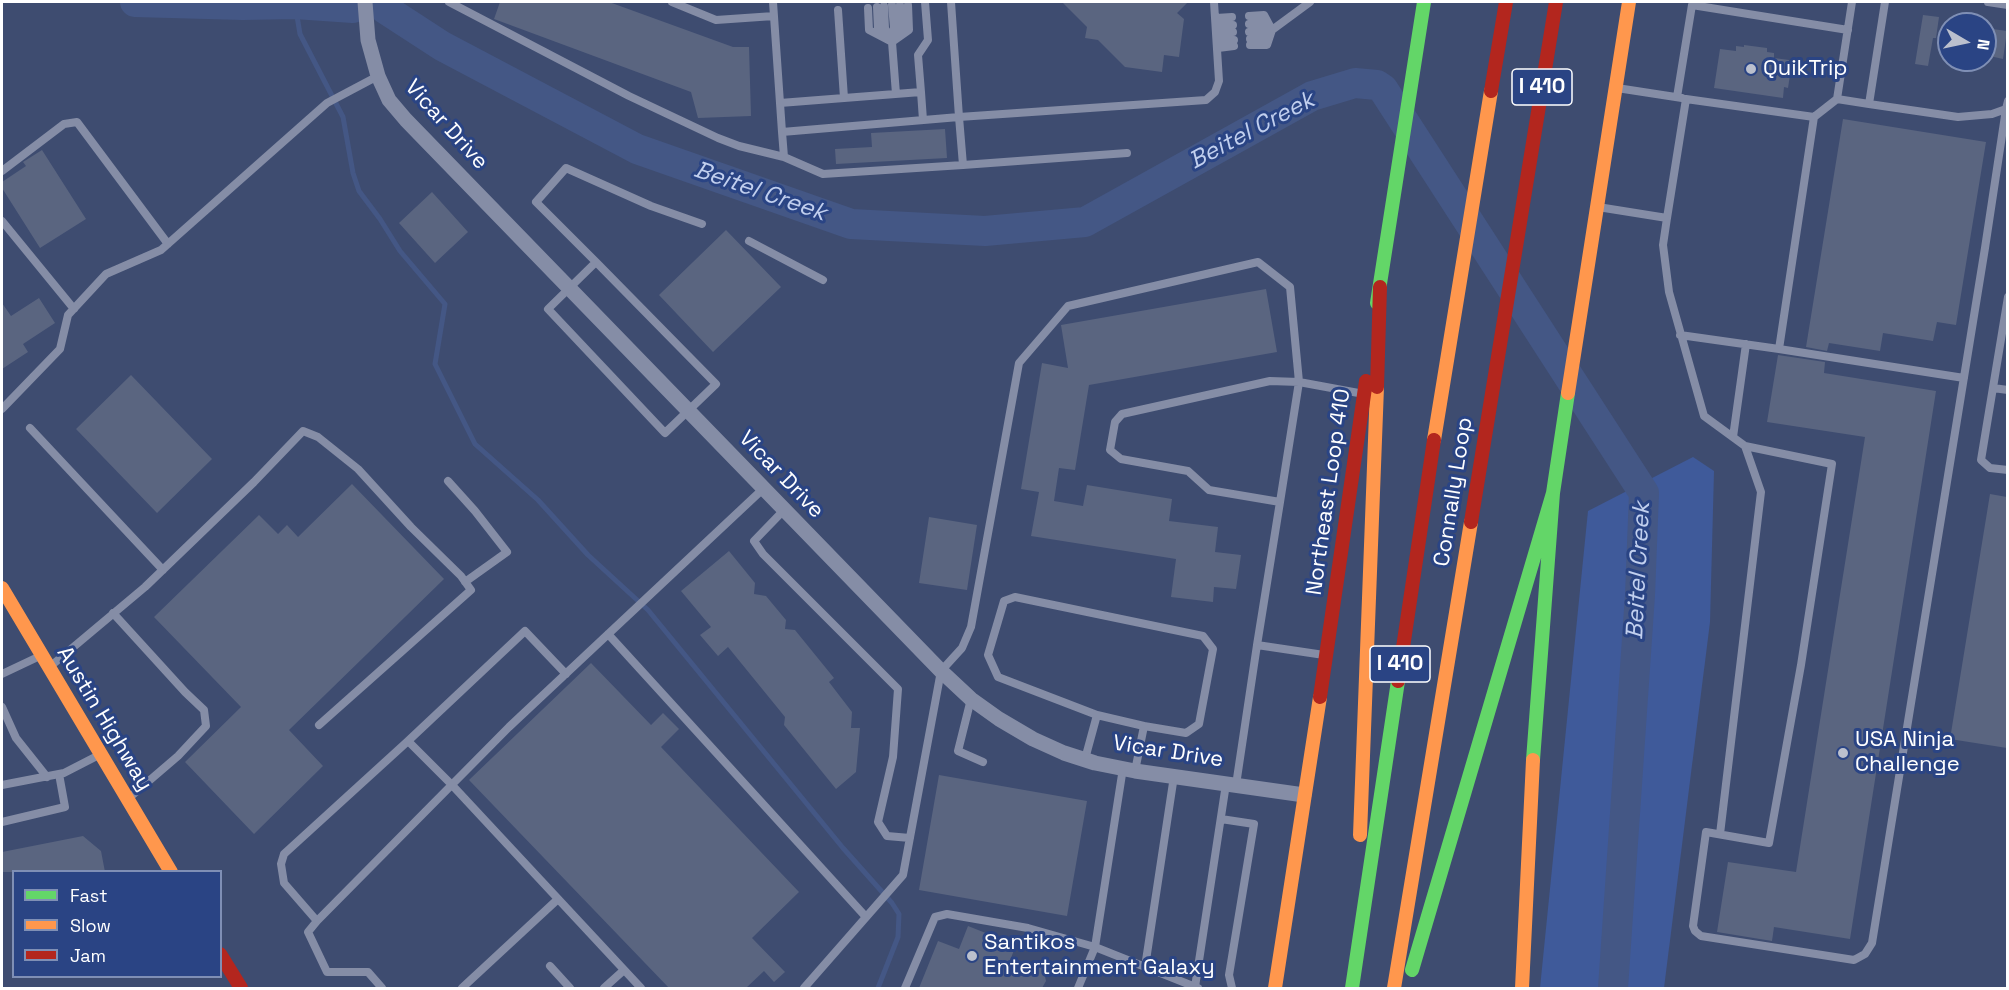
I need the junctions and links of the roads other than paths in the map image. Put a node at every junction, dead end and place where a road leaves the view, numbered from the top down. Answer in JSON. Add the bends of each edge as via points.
{"nodes":[{"id":1,"x":365,"y":2,"type":"edge"},
{"id":2,"x":449,"y":2,"type":"edge"},
{"id":3,"x":672,"y":2,"type":"edge"},
{"id":4,"x":773,"y":2,"type":"edge"},
{"id":5,"x":925,"y":2,"type":"edge"},
{"id":6,"x":951,"y":2,"type":"edge"},
{"id":7,"x":1214,"y":2,"type":"edge"},
{"id":8,"x":1310,"y":2,"type":"edge"},
{"id":9,"x":1506,"y":2,"type":"edge"},
{"id":10,"x":1556,"y":2,"type":"edge"},
{"id":11,"x":1629,"y":2,"type":"edge"},
{"id":12,"x":1852,"y":2,"type":"edge"},
{"id":13,"x":1885,"y":2,"type":"edge"},
{"id":14,"x":1988,"y":2,"type":"edge"},
{"id":15,"x":1424,"y":3,"type":"edge"},
{"id":16,"x":2007,"y":5,"type":"edge"},
{"id":17,"x":892,"y":6,"type":"junction"},
{"id":18,"x":1719,"y":6,"type":"edge"},
{"id":19,"x":868,"y":8,"type":"dead end"},
{"id":20,"x":838,"y":10,"type":"dead end"},
{"id":21,"x":774,"y":16,"type":"junction"},
{"id":22,"x":1272,"y":30,"type":"junction"},
{"id":23,"x":1848,"y":30,"type":"junction"},
{"id":24,"x":1250,"y":31,"type":"junction"},
{"id":25,"x":1217,"y":33,"type":"junction"},
{"id":26,"x":892,"y":42,"type":"junction"},
{"id":27,"x":378,"y":76,"type":"junction"},
{"id":28,"x":1615,"y":87,"type":"junction"},
{"id":29,"x":921,"y":92,"type":"junction"},
{"id":30,"x":896,"y":94,"type":"junction"},
{"id":31,"x":1677,"y":97,"type":"junction"},
{"id":32,"x":844,"y":98,"type":"junction"},
{"id":33,"x":1686,"y":99,"type":"junction"},
{"id":34,"x":1837,"y":99,"type":"junction"},
{"id":35,"x":780,"y":103,"type":"junction"},
{"id":36,"x":1869,"y":104,"type":"junction"},
{"id":37,"x":2007,"y":105,"type":"edge"},
{"id":38,"x":959,"y":117,"type":"junction"},
{"id":39,"x":1815,"y":117,"type":"junction"},
{"id":40,"x":923,"y":120,"type":"junction"},
{"id":41,"x":782,"y":132,"type":"junction"},
{"id":42,"x":1127,"y":153,"type":"dead end"},
{"id":43,"x":784,"y":157,"type":"junction"},
{"id":44,"x":963,"y":165,"type":"junction"},
{"id":45,"x":2,"y":171,"type":"edge"},
{"id":46,"x":1596,"y":206,"type":"junction"},
{"id":47,"x":1667,"y":218,"type":"junction"},
{"id":48,"x":2,"y":221,"type":"edge"},
{"id":49,"x":702,"y":224,"type":"dead end"},
{"id":50,"x":748,"y":241,"type":"dead end"},
{"id":51,"x":168,"y":244,"type":"junction"},
{"id":52,"x":596,"y":262,"type":"junction"},
{"id":53,"x":823,"y":280,"type":"dead end"},
{"id":54,"x":1380,"y":288,"type":"junction"},
{"id":55,"x":570,"y":289,"type":"junction"},
{"id":56,"x":2007,"y":297,"type":"edge"},
{"id":57,"x":74,"y":309,"type":"junction"},
{"id":58,"x":1680,"y":335,"type":"junction"},
{"id":59,"x":1746,"y":344,"type":"junction"},
{"id":60,"x":1779,"y":349,"type":"junction"},
{"id":61,"x":1964,"y":378,"type":"junction"},
{"id":62,"x":1299,"y":382,"type":"junction"},
{"id":63,"x":1993,"y":388,"type":"junction"},
{"id":64,"x":2007,"y":390,"type":"edge"},
{"id":65,"x":1364,"y":394,"type":"junction"},
{"id":66,"x":2,"y":409,"type":"edge"},
{"id":67,"x":688,"y":411,"type":"junction"},
{"id":68,"x":30,"y":428,"type":"dead end"},
{"id":69,"x":1733,"y":437,"type":"junction"},
{"id":70,"x":1745,"y":446,"type":"junction"},
{"id":71,"x":2007,"y":470,"type":"edge"},
{"id":72,"x":448,"y":481,"type":"dead end"},
{"id":73,"x":764,"y":488,"type":"junction"},
{"id":74,"x":1553,"y":494,"type":"junction"},
{"id":75,"x":1280,"y":502,"type":"junction"},
{"id":76,"x":784,"y":510,"type":"junction"},
{"id":77,"x":163,"y":570,"type":"junction"},
{"id":78,"x":465,"y":582,"type":"junction"},
{"id":79,"x":2,"y":588,"type":"edge"},
{"id":80,"x":113,"y":613,"type":"junction"},
{"id":81,"x":608,"y":634,"type":"junction"},
{"id":82,"x":1257,"y":645,"type":"junction"},
{"id":83,"x":41,"y":655,"type":"junction"},
{"id":84,"x":1326,"y":656,"type":"junction"},
{"id":85,"x":49,"y":668,"type":"junction"},
{"id":86,"x":941,"y":671,"type":"junction"},
{"id":87,"x":2,"y":674,"type":"edge"},
{"id":88,"x":566,"y":674,"type":"junction"},
{"id":89,"x":971,"y":699,"type":"junction"},
{"id":90,"x":2,"y":707,"type":"edge"},
{"id":91,"x":1096,"y":715,"type":"junction"},
{"id":92,"x":319,"y":725,"type":"dead end"},
{"id":93,"x":1144,"y":726,"type":"junction"},
{"id":94,"x":408,"y":741,"type":"junction"},
{"id":95,"x":101,"y":754,"type":"junction"},
{"id":96,"x":1085,"y":759,"type":"junction"},
{"id":97,"x":982,"y":762,"type":"dead end"},
{"id":98,"x":1129,"y":769,"type":"junction"},
{"id":99,"x":58,"y":774,"type":"junction"},
{"id":100,"x":1174,"y":776,"type":"junction"},
{"id":101,"x":47,"y":777,"type":"junction"},
{"id":102,"x":1231,"y":784,"type":"junction"},
{"id":103,"x":452,"y":785,"type":"junction"},
{"id":104,"x":2,"y":786,"type":"edge"},
{"id":105,"x":1304,"y":795,"type":"junction"},
{"id":106,"x":128,"y":799,"type":"junction"},
{"id":107,"x":1221,"y":819,"type":"junction"},
{"id":108,"x":2,"y":822,"type":"edge"},
{"id":109,"x":1719,"y":834,"type":"junction"},
{"id":110,"x":910,"y":838,"type":"junction"},
{"id":111,"x":170,"y":870,"type":"edge"},
{"id":112,"x":558,"y":899,"type":"junction"},
{"id":113,"x":866,"y":917,"type":"junction"},
{"id":114,"x":317,"y":921,"type":"junction"},
{"id":115,"x":1095,"y":947,"type":"junction"},
{"id":116,"x":222,"y":957,"type":"edge"},
{"id":117,"x":550,"y":966,"type":"dead end"},
{"id":118,"x":1145,"y":967,"type":"junction"},
{"id":119,"x":624,"y":970,"type":"junction"},
{"id":120,"x":1352,"y":984,"type":"edge"},
{"id":121,"x":241,"y":988,"type":"edge"},
{"id":122,"x":382,"y":988,"type":"edge"},
{"id":123,"x":462,"y":988,"type":"edge"},
{"id":124,"x":570,"y":988,"type":"edge"},
{"id":125,"x":604,"y":988,"type":"edge"},
{"id":126,"x":641,"y":988,"type":"edge"},
{"id":127,"x":804,"y":988,"type":"edge"},
{"id":128,"x":905,"y":988,"type":"edge"},
{"id":129,"x":1078,"y":988,"type":"edge"},
{"id":130,"x":1196,"y":988,"type":"edge"},
{"id":131,"x":1232,"y":988,"type":"edge"},
{"id":132,"x":1275,"y":988,"type":"edge"},
{"id":133,"x":1394,"y":988,"type":"edge"},
{"id":134,"x":1407,"y":988,"type":"edge"},
{"id":135,"x":1522,"y":988,"type":"edge"}],
"edges":[{"from":1,"to":27,"type":"street","name":"Vicar Drive","via":[[368,40]]},
{"from":2,"to":43,"type":"lane","via":[[718,138]]},
{"from":3,"to":21,"type":"lane","via":[[716,20]]},
{"from":4,"to":21,"type":"lane"},
{"from":5,"to":29,"type":"lane","via":[[928,40],[918,55]]},
{"from":6,"to":38,"type":"lane"},
{"from":7,"to":25,"type":"lane"},
{"from":8,"to":22,"type":"lane"},
{"from":9,"to":120,"type":"main road","name":"Connally Loop","number":"I 410","via":[[1448,350]]},
{"from":10,"to":133,"type":"main road","name":"Connally Loop","number":"I 410"},
{"from":11,"to":28,"type":"main road"},
{"from":12,"to":23,"type":"lane"},
{"from":13,"to":36,"type":"lane"},
{"from":14,"to":16,"type":"lane"},
{"from":15,"to":54,"type":"main road","name":"Northeast Loop 410"},
{"from":17,"to":26,"type":"lane"},
{"from":17,"to":26,"type":"lane","via":[[878,29]]},
{"from":17,"to":26,"type":"lane","via":[[909,30]]},
{"from":18,"to":23,"type":"lane"},
{"from":18,"to":31,"type":"lane","via":[[1692,5]]},
{"from":19,"to":26,"type":"lane","via":[[869,30]]},
{"from":20,"to":32,"type":"lane"},
{"from":21,"to":35,"type":"lane"},
{"from":22,"to":24,"type":"lane"},
{"from":22,"to":24,"type":"lane","via":[[1267,45]]},
{"from":22,"to":24,"type":"lane","via":[[1264,15]]},
{"from":23,"to":34,"type":"lane"},
{"from":25,"to":25,"type":"lane","via":[[1233,32]]},
{"from":25,"to":38,"type":"lane","via":[[1219,81],[1206,100]]},
{"from":26,"to":30,"type":"lane"},
{"from":27,"to":51,"type":"lane","via":[[327,103]]},
{"from":27,"to":55,"type":"street","name":"Vicar Drive","via":[[389,100],[406,120]]},
{"from":28,"to":31,"type":"lane"},
{"from":28,"to":46,"type":"main road"},
{"from":29,"to":30,"type":"lane"},
{"from":29,"to":40,"type":"lane"},
{"from":30,"to":32,"type":"lane"},
{"from":31,"to":33,"type":"lane"},
{"from":32,"to":35,"type":"lane"},
{"from":33,"to":39,"type":"lane"},
{"from":33,"to":47,"type":"lane"},
{"from":34,"to":36,"type":"lane"},
{"from":34,"to":39,"type":"lane"},
{"from":35,"to":41,"type":"lane"},
{"from":36,"to":37,"type":"lane","via":[[1958,117],[1992,114]]},
{"from":37,"to":61,"type":"lane"},
{"from":38,"to":40,"type":"lane"},
{"from":38,"to":44,"type":"lane"},
{"from":39,"to":60,"type":"lane"},
{"from":40,"to":41,"type":"lane"},
{"from":41,"to":43,"type":"lane"},
{"from":42,"to":44,"type":"lane"},
{"from":43,"to":44,"type":"lane","via":[[823,174]]},
{"from":45,"to":51,"type":"lane","via":[[64,124],[77,122]]},
{"from":46,"to":47,"type":"lane"},
{"from":46,"to":74,"type":"main road"},
{"from":47,"to":58,"type":"lane","via":[[1663,245],[1668,292]]},
{"from":48,"to":57,"type":"lane"},
{"from":49,"to":52,"type":"lane","via":[[566,168],[536,202]]},
{"from":50,"to":53,"type":"lane"},
{"from":51,"to":57,"type":"lane","via":[[106,274]]},
{"from":52,"to":55,"type":"lane"},
{"from":52,"to":67,"type":"lane","via":[[716,384]]},
{"from":54,"to":65,"type":"main road","name":"Northeast Loop 410"},
{"from":54,"to":120,"type":"main road"},
{"from":55,"to":67,"type":"street","name":"Vicar Drive"},
{"from":55,"to":67,"type":"lane","via":[[548,309],[665,433]]},
{"from":56,"to":63,"type":"lane"},
{"from":57,"to":66,"type":"lane","via":[[68,315],[60,349]]},
{"from":58,"to":59,"type":"lane"},
{"from":58,"to":69,"type":"lane","via":[[1704,416]]},
{"from":59,"to":60,"type":"lane"},
{"from":59,"to":69,"type":"lane"},
{"from":60,"to":61,"type":"lane"},
{"from":61,"to":109,"type":"lane","via":[[1872,943],[1865,954],[1854,960],[1701,936],[1693,926],[1706,832]]},
{"from":62,"to":65,"type":"lane"},
{"from":62,"to":75,"type":"lane"},
{"from":62,"to":75,"type":"lane","via":[[1270,381],[1122,414],[1114,422],[1110,450],[1121,459],[1188,471],[1209,490]]},
{"from":62,"to":86,"type":"lane","via":[[1290,287],[1258,262],[1068,306],[1019,363],[971,627],[962,648]]},
{"from":63,"to":64,"type":"lane"},
{"from":63,"to":71,"type":"lane","via":[[1981,460],[1990,468]]},
{"from":65,"to":84,"type":"main road","name":"Northeast Loop 410"},
{"from":67,"to":73,"type":"street","name":"Vicar Drive"},
{"from":68,"to":77,"type":"lane"},
{"from":69,"to":70,"type":"lane"},
{"from":70,"to":109,"type":"lane","via":[[1761,492]]},
{"from":70,"to":109,"type":"lane","via":[[1832,464],[1769,843]]},
{"from":72,"to":78,"type":"lane","via":[[507,552]]},
{"from":73,"to":76,"type":"street","name":"Vicar Drive"},
{"from":73,"to":81,"type":"lane"},
{"from":74,"to":134,"type":"main road"},
{"from":74,"to":135,"type":"main road","via":[[1534,736]]},
{"from":75,"to":82,"type":"lane"},
{"from":76,"to":86,"type":"street","name":"Vicar Drive"},
{"from":76,"to":110,"type":"lane","via":[[754,541],[898,689],[893,756],[878,822],[887,836]]},
{"from":77,"to":78,"type":"lane","via":[[303,431],[318,437],[358,469]]},
{"from":77,"to":80,"type":"lane"},
{"from":78,"to":92,"type":"lane","via":[[471,590]]},
{"from":79,"to":83,"type":"main road","name":"Austin Highway"},
{"from":80,"to":85,"type":"lane"},
{"from":80,"to":106,"type":"lane","via":[[204,710],[206,726]]},
{"from":81,"to":88,"type":"lane"},
{"from":81,"to":113,"type":"lane"},
{"from":82,"to":84,"type":"lane"},
{"from":82,"to":102,"type":"lane"},
{"from":83,"to":85,"type":"main road","name":"Austin Highway"},
{"from":83,"to":87,"type":"lane"},
{"from":84,"to":105,"type":"main road","name":"Northeast Loop 410"},
{"from":85,"to":95,"type":"main road","name":"Austin Highway"},
{"from":86,"to":89,"type":"street","name":"Vicar Drive"},
{"from":86,"to":110,"type":"lane"},
{"from":88,"to":94,"type":"lane","via":[[525,631]]},
{"from":88,"to":103,"type":"lane"},
{"from":89,"to":96,"type":"street","name":"Vicar Drive","via":[[1033,739]]},
{"from":89,"to":97,"type":"lane","via":[[958,751]]},
{"from":90,"to":101,"type":"lane","via":[[16,738]]},
{"from":91,"to":93,"type":"lane"},
{"from":91,"to":93,"type":"lane","via":[[998,677],[988,655],[1004,601],[1015,597],[1203,636],[1213,649],[1199,724],[1186,733]]},
{"from":91,"to":96,"type":"lane"},
{"from":93,"to":98,"type":"lane"},
{"from":94,"to":103,"type":"lane"},
{"from":94,"to":114,"type":"lane","via":[[284,854],[284,883]]},
{"from":95,"to":99,"type":"lane"},
{"from":95,"to":106,"type":"main road","name":"Austin Highway"},
{"from":96,"to":98,"type":"street","name":"Vicar Drive"},
{"from":98,"to":100,"type":"street","name":"Vicar Drive"},
{"from":98,"to":115,"type":"lane"},
{"from":99,"to":101,"type":"lane"},
{"from":99,"to":108,"type":"lane","via":[[65,807]]},
{"from":100,"to":102,"type":"street","name":"Vicar Drive"},
{"from":100,"to":118,"type":"lane"},
{"from":101,"to":104,"type":"lane"},
{"from":102,"to":105,"type":"street","name":"Vicar Drive"},
{"from":102,"to":107,"type":"lane"},
{"from":103,"to":112,"type":"lane"},
{"from":103,"to":114,"type":"lane"},
{"from":105,"to":132,"type":"main road","name":"Northeast Loop 410"},
{"from":106,"to":111,"type":"main road","name":"Austin Highway"},
{"from":107,"to":130,"type":"lane"},
{"from":107,"to":131,"type":"lane","via":[[1254,824],[1228,975]]},
{"from":110,"to":113,"type":"lane","via":[[903,875]]},
{"from":112,"to":119,"type":"lane"},
{"from":112,"to":123,"type":"lane"},
{"from":113,"to":127,"type":"lane"},
{"from":114,"to":122,"type":"lane","via":[[308,932],[327,972],[368,972]]},
{"from":115,"to":118,"type":"lane"},
{"from":115,"to":128,"type":"lane","via":[[1028,928],[947,914],[935,917]]},
{"from":115,"to":129,"type":"lane"},
{"from":116,"to":121,"type":"main road"},
{"from":117,"to":124,"type":"lane"},
{"from":118,"to":130,"type":"lane"},
{"from":119,"to":125,"type":"lane"},
{"from":119,"to":126,"type":"lane"}]}
